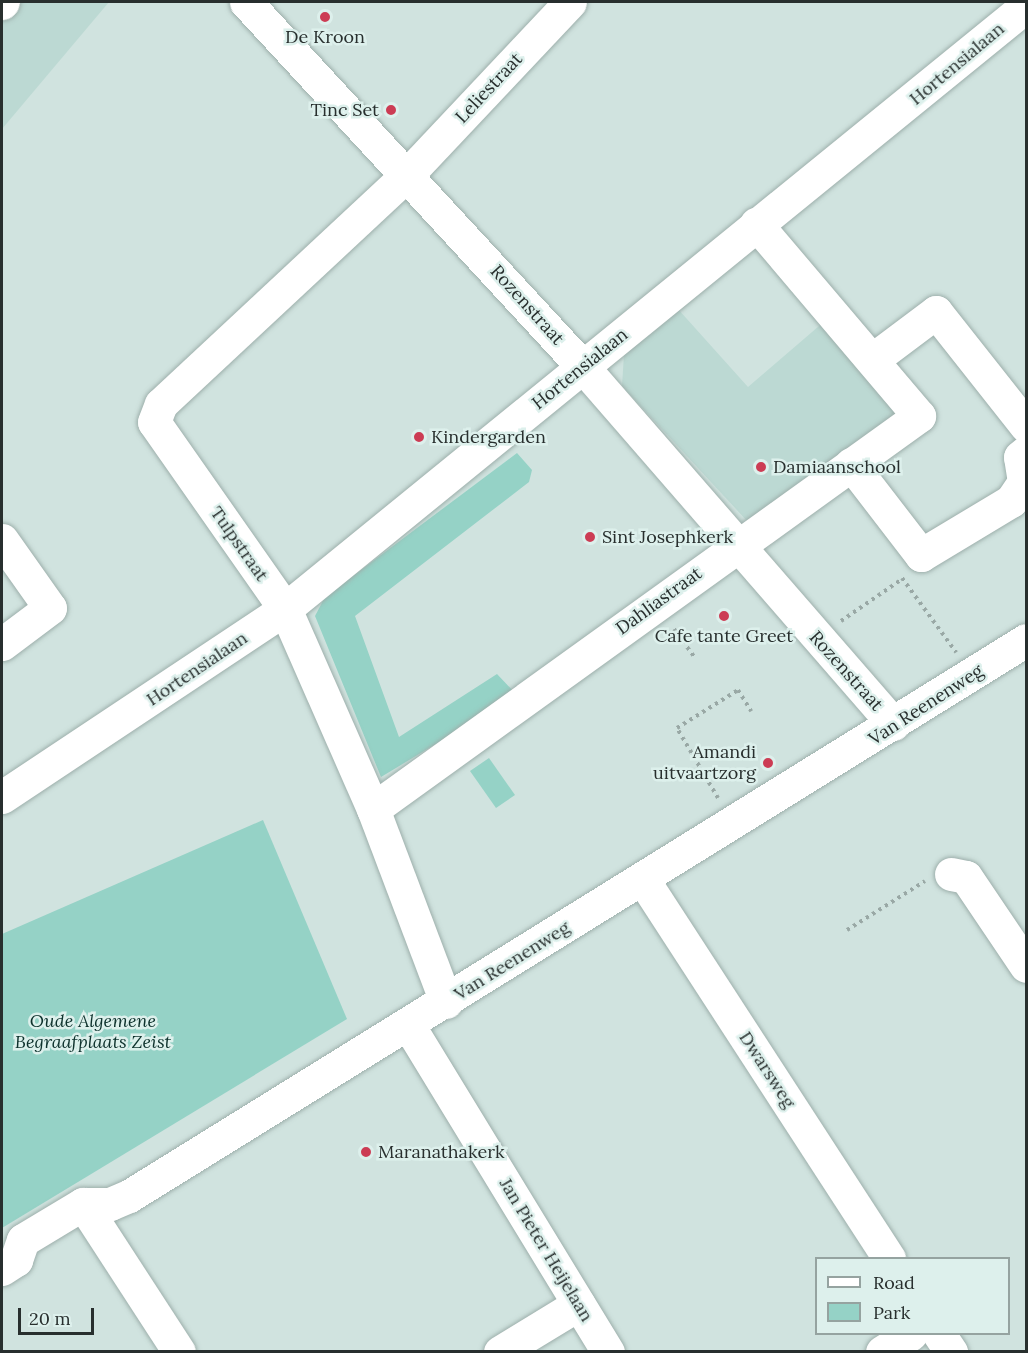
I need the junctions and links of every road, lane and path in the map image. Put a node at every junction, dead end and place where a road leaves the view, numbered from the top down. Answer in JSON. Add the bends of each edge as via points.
{"nodes":[{"id":1,"x":246,"y":2,"type":"edge"},
{"id":2,"x":570,"y":2,"type":"edge"},
{"id":3,"x":1026,"y":6,"type":"edge"},
{"id":4,"x":408,"y":174,"type":"junction"},
{"id":5,"x":756,"y":224,"type":"junction"},
{"id":6,"x":872,"y":360,"type":"junction"},
{"id":7,"x":583,"y":367,"type":"junction"},
{"id":8,"x":1026,"y":426,"type":"edge"},
{"id":9,"x":1026,"y":452,"type":"edge"},
{"id":10,"x":851,"y":464,"type":"junction"},
{"id":11,"x":2,"y":540,"type":"edge"},
{"id":12,"x":734,"y":547,"type":"junction"},
{"id":13,"x":895,"y":570,"type":"dead end"},
{"id":14,"x":902,"y":579,"type":"junction"},
{"id":15,"x":655,"y":604,"type":"junction"},
{"id":16,"x":285,"y":609,"type":"junction"},
{"id":17,"x":816,"y":638,"type":"junction"},
{"id":18,"x":1026,"y":640,"type":"edge"},
{"id":19,"x":2,"y":644,"type":"edge"},
{"id":20,"x":696,"y":659,"type":"dead end"},
{"id":21,"x":973,"y":674,"type":"junction"},
{"id":22,"x":751,"y":711,"type":"dead end"},
{"id":23,"x":893,"y":724,"type":"junction"},
{"id":24,"x":2,"y":797,"type":"edge"},
{"id":25,"x":373,"y":809,"type":"junction"},
{"id":26,"x":734,"y":825,"type":"junction"},
{"id":27,"x":944,"y":874,"type":"joint"},
{"id":28,"x":644,"y":881,"type":"junction"},
{"id":29,"x":847,"y":930,"type":"dead end"},
{"id":30,"x":1026,"y":966,"type":"edge"},
{"id":31,"x":446,"y":1002,"type":"junction"},
{"id":32,"x":409,"y":1026,"type":"junction"},
{"id":33,"x":84,"y":1204,"type":"junction"},
{"id":34,"x":889,"y":1257,"type":"edge"},
{"id":35,"x":2,"y":1269,"type":"edge"},
{"id":36,"x":579,"y":1304,"type":"junction"},
{"id":37,"x":909,"y":1335,"type":"edge"},
{"id":38,"x":940,"y":1335,"type":"edge"},
{"id":39,"x":179,"y":1352,"type":"edge"},
{"id":40,"x":500,"y":1352,"type":"edge"},
{"id":41,"x":608,"y":1352,"type":"edge"},
{"id":42,"x":882,"y":1352,"type":"edge"},
{"id":43,"x":951,"y":1352,"type":"edge"}],
"edges":[{"from":1,"to":4,"type":"street","name":"Rozenstraat"},
{"from":2,"to":4,"type":"street","name":"Leliestraat"},
{"from":3,"to":5,"type":"street","name":"Hortensialaan"},
{"from":4,"to":7,"type":"street","name":"Rozenstraat"},
{"from":4,"to":16,"type":"street","name":"Tulpstraat","via":[[161,404],[154,422]]},
{"from":5,"to":6,"type":"street","name":"Dahliastraat"},
{"from":5,"to":7,"type":"street","name":"Hortensialaan"},
{"from":6,"to":8,"type":"street","via":[[936,312]]},
{"from":6,"to":10,"type":"street","name":"Dahliastraat","via":[[919,416]]},
{"from":7,"to":12,"type":"street","name":"Rozenstraat"},
{"from":7,"to":16,"type":"street","name":"Hortensialaan"},
{"from":9,"to":10,"type":"street","via":[[1020,457],[1024,482],[1011,501],[921,555]]},
{"from":10,"to":12,"type":"street","name":"Dahliastraat"},
{"from":11,"to":19,"type":"street","via":[[50,608]]},
{"from":12,"to":15,"type":"street","name":"Dahliastraat"},
{"from":12,"to":17,"type":"street","name":"Rozenstraat"},
{"from":13,"to":14,"type":"path"},
{"from":14,"to":17,"type":"path"},
{"from":14,"to":21,"type":"path"},
{"from":15,"to":20,"type":"path"},
{"from":15,"to":25,"type":"street","name":"Dahliastraat"},
{"from":16,"to":24,"type":"street","name":"Hortensialaan"},
{"from":16,"to":25,"type":"street","name":"Tulpstraat"},
{"from":17,"to":23,"type":"street","name":"Rozenstraat"},
{"from":18,"to":21,"type":"street","name":"Van Reenenweg"},
{"from":21,"to":23,"type":"street","name":"Van Reenenweg"},
{"from":22,"to":26,"type":"path","via":[[738,690],[677,728]]},
{"from":23,"to":26,"type":"street","name":"Van Reenenweg"},
{"from":25,"to":31,"type":"street","name":"Tulpstraat"},
{"from":26,"to":28,"type":"street","name":"Van Reenenweg"},
{"from":27,"to":29,"type":"path"},
{"from":27,"to":30,"type":"street","via":[[966,877]]},
{"from":28,"to":31,"type":"street","name":"Van Reenenweg"},
{"from":28,"to":34,"type":"street","name":"Dwarsweg"},
{"from":31,"to":32,"type":"street","name":"Van Reenenweg"},
{"from":32,"to":33,"type":"street","name":"Van Reenenweg","via":[[129,1196],[110,1204]]},
{"from":32,"to":36,"type":"street","name":"Jan Pieter Heijelaan"},
{"from":33,"to":35,"type":"street","name":"Van Reenenweg","via":[[23,1240],[16,1260]]},
{"from":33,"to":39,"type":"street"},
{"from":36,"to":40,"type":"street"},
{"from":36,"to":41,"type":"street","name":"Jan Pieter Heijelaan"},
{"from":37,"to":42,"type":"street"},
{"from":38,"to":43,"type":"street"}]}
